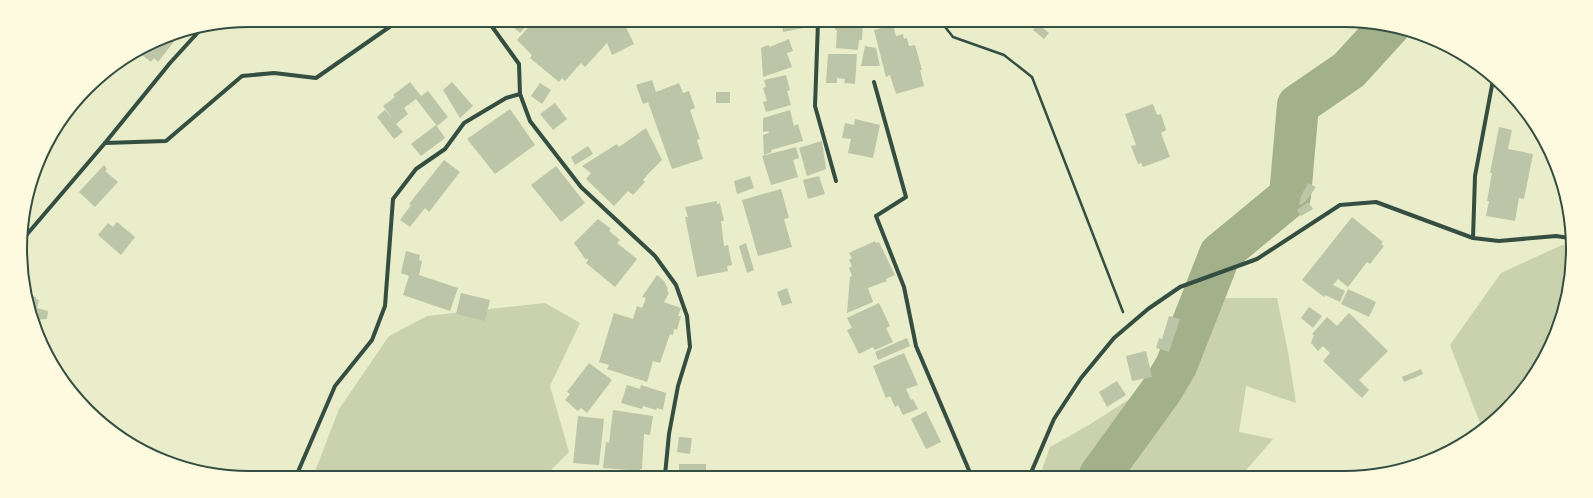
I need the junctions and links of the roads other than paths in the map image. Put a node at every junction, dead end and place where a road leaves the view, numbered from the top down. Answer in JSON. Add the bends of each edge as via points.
{"nodes":[{"id":1,"x":389,"y":27,"type":"edge"},
{"id":2,"x":492,"y":27,"type":"edge"},
{"id":3,"x":818,"y":27,"type":"edge"},
{"id":4,"x":197,"y":34,"type":"edge"},
{"id":5,"x":874,"y":82,"type":"dead end"},
{"id":6,"x":1492,"y":84,"type":"edge"},
{"id":7,"x":520,"y":94,"type":"junction"},
{"id":8,"x":105,"y":143,"type":"junction"},
{"id":9,"x":836,"y":181,"type":"dead end"},
{"id":10,"x":27,"y":234,"type":"edge"},
{"id":11,"x":1473,"y":238,"type":"junction"},
{"id":12,"x":1566,"y":238,"type":"edge"},
{"id":13,"x":298,"y":471,"type":"edge"},
{"id":14,"x":665,"y":471,"type":"edge"},
{"id":15,"x":969,"y":471,"type":"edge"},
{"id":16,"x":1032,"y":471,"type":"edge"}],
"edges":[{"from":1,"to":8,"type":"street","via":[[316,78],[274,73],[242,76],[166,142]]},
{"from":2,"to":7,"type":"street","via":[[519,64]]},
{"from":3,"to":9,"type":"street","via":[[815,106]]},
{"from":4,"to":8,"type":"street"},
{"from":5,"to":15,"type":"street","via":[[906,197],[876,216],[904,287],[916,346]]},
{"from":6,"to":11,"type":"street","via":[[1475,176]]},
{"from":7,"to":13,"type":"street","via":[[506,98],[464,123],[445,149],[416,169],[393,199],[384,306],[372,340],[335,386]]},
{"from":7,"to":14,"type":"street","via":[[530,121],[581,187],[655,256],[676,285],[687,316],[690,347],[678,386]]},
{"from":8,"to":10,"type":"street"},
{"from":11,"to":12,"type":"street","via":[[1499,241],[1556,236]]},
{"from":11,"to":16,"type":"street","via":[[1376,202],[1340,206],[1257,259],[1180,287],[1148,309],[1114,338],[1054,419]]}]}
